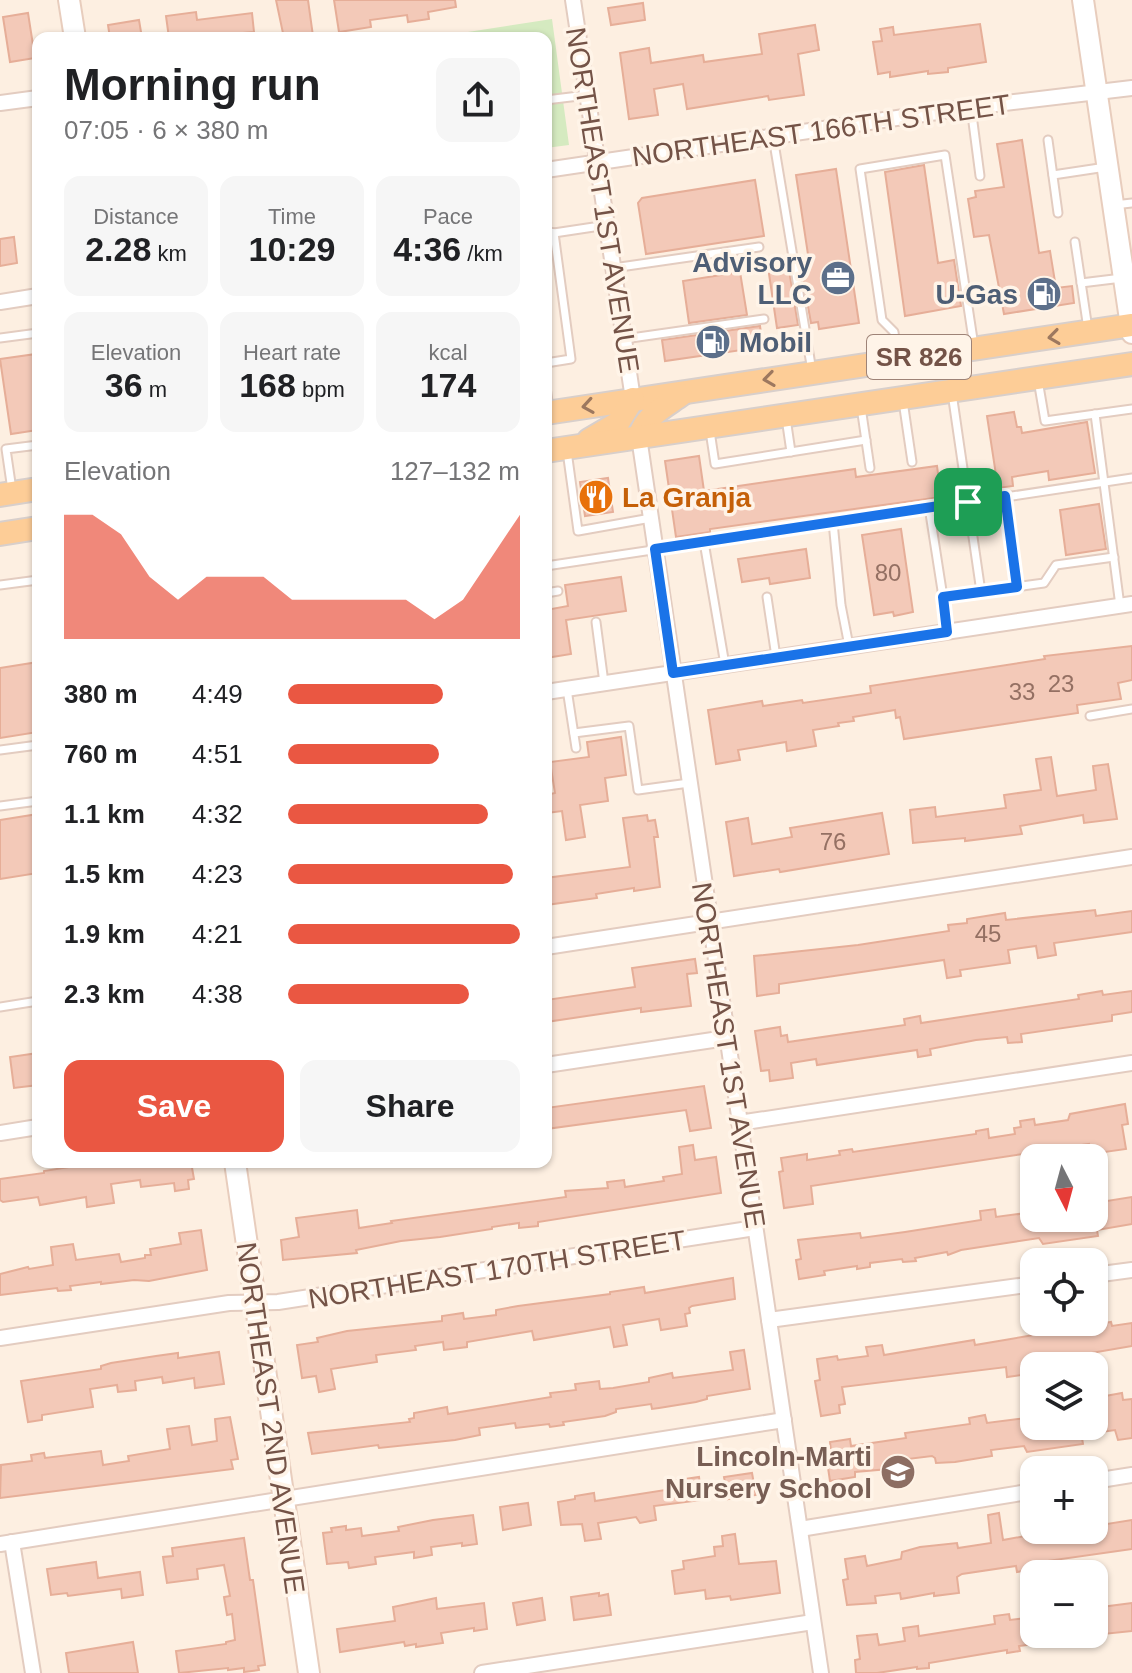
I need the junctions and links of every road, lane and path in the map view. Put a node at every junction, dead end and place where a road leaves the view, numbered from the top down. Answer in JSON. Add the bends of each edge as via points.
{"nodes":[{"id":1,"x":69,"y":0,"type":"edge"},
{"id":2,"x":573,"y":0,"type":"edge"},
{"id":3,"x":1083,"y":0,"type":"edge"},
{"id":4,"x":74,"y":32,"type":"edge"},
{"id":5,"x":1132,"y":88,"type":"edge"},
{"id":6,"x":1097,"y":91,"type":"junction"},
{"id":7,"x":587,"y":95,"type":"junction"},
{"id":8,"x":32,"y":99,"type":"edge"},
{"id":9,"x":552,"y":99,"type":"edge"},
{"id":10,"x":0,"y":103,"type":"edge"},
{"id":11,"x":971,"y":107,"type":"junction"},
{"id":12,"x":773,"y":137,"type":"junction"},
{"id":13,"x":1048,"y":140,"type":"dead end"},
{"id":14,"x":597,"y":163,"type":"junction"},
{"id":15,"x":1108,"y":167,"type":"junction"},
{"id":16,"x":552,"y":169,"type":"edge"},
{"id":17,"x":1053,"y":175,"type":"junction"},
{"id":18,"x":980,"y":176,"type":"dead end"},
{"id":19,"x":1123,"y":204,"type":"edge"},
{"id":20,"x":1058,"y":213,"type":"dead end"},
{"id":21,"x":607,"y":225,"type":"junction"},
{"id":22,"x":552,"y":232,"type":"edge"},
{"id":23,"x":1125,"y":232,"type":"edge"},
{"id":24,"x":1075,"y":242,"type":"dead end"},
{"id":25,"x":552,"y":244,"type":"edge"},
{"id":26,"x":759,"y":247,"type":"dead end"},
{"id":27,"x":613,"y":268,"type":"junction"},
{"id":28,"x":1127,"y":279,"type":"edge"},
{"id":29,"x":1081,"y":283,"type":"junction"},
{"id":30,"x":32,"y":297,"type":"edge"},
{"id":31,"x":0,"y":302,"type":"edge"},
{"id":32,"x":764,"y":319,"type":"dead end"},
{"id":33,"x":1132,"y":328,"type":"edge"},
{"id":34,"x":1089,"y":331,"type":"junction"},
{"id":35,"x":32,"y":334,"type":"edge"},
{"id":36,"x":0,"y":338,"type":"edge"},
{"id":37,"x":624,"y":339,"type":"junction"},
{"id":38,"x":974,"y":348,"type":"junction"},
{"id":39,"x":899,"y":360,"type":"junction"},
{"id":40,"x":552,"y":362,"type":"edge"},
{"id":41,"x":1132,"y":364,"type":"edge"},
{"id":42,"x":812,"y":373,"type":"junction"},
{"id":43,"x":1038,"y":378,"type":"junction"},
{"id":44,"x":951,"y":391,"type":"junction"},
{"id":45,"x":685,"y":392,"type":"junction"},
{"id":46,"x":902,"y":398,"type":"junction"},
{"id":47,"x":633,"y":399,"type":"junction"},
{"id":48,"x":860,"y":404,"type":"junction"},
{"id":49,"x":1132,"y":409,"type":"edge"},
{"id":50,"x":552,"y":411,"type":"edge"},
{"id":51,"x":1095,"y":414,"type":"junction"},
{"id":52,"x":785,"y":415,"type":"junction"},
{"id":53,"x":710,"y":427,"type":"junction"},
{"id":54,"x":639,"y":437,"type":"junction"},
{"id":55,"x":866,"y":440,"type":"junction"},
{"id":56,"x":32,"y":446,"type":"edge"},
{"id":57,"x":3,"y":448,"type":"edge"},
{"id":58,"x":563,"y":449,"type":"edge"},
{"id":59,"x":791,"y":452,"type":"junction"},
{"id":60,"x":912,"y":462,"type":"dead end"},
{"id":61,"x":870,"y":468,"type":"dead end"},
{"id":62,"x":1132,"y":478,"type":"edge"},
{"id":63,"x":1105,"y":481,"type":"junction"},
{"id":64,"x":32,"y":490,"type":"edge"},
{"id":65,"x":6,"y":494,"type":"edge"},
{"id":66,"x":1005,"y":496,"type":"junction"},
{"id":67,"x":968,"y":502,"type":"junction"},
{"id":68,"x":929,"y":507,"type":"junction"},
{"id":69,"x":651,"y":518,"type":"junction"},
{"id":70,"x":833,"y":522,"type":"junction"},
{"id":71,"x":32,"y":529,"type":"edge"},
{"id":72,"x":0,"y":534,"type":"edge"},
{"id":73,"x":704,"y":542,"type":"junction"},
{"id":74,"x":655,"y":549,"type":"junction"},
{"id":75,"x":1114,"y":557,"type":"junction"},
{"id":76,"x":552,"y":565,"type":"edge"},
{"id":77,"x":32,"y":581,"type":"edge"},
{"id":78,"x":0,"y":585,"type":"edge"},
{"id":79,"x":1017,"y":587,"type":"junction"},
{"id":80,"x":558,"y":591,"type":"dead end"},
{"id":81,"x":552,"y":592,"type":"edge"},
{"id":82,"x":981,"y":592,"type":"junction"},
{"id":83,"x":767,"y":597,"type":"dead end"},
{"id":84,"x":943,"y":597,"type":"junction"},
{"id":85,"x":1126,"y":605,"type":"edge"},
{"id":86,"x":596,"y":622,"type":"dead end"},
{"id":87,"x":947,"y":632,"type":"junction"},
{"id":88,"x":849,"y":646,"type":"junction"},
{"id":89,"x":776,"y":657,"type":"junction"},
{"id":90,"x":725,"y":665,"type":"junction"},
{"id":91,"x":673,"y":673,"type":"junction"},
{"id":92,"x":604,"y":683,"type":"junction"},
{"id":93,"x":567,"y":689,"type":"junction"},
{"id":94,"x":552,"y":691,"type":"edge"},
{"id":95,"x":1132,"y":709,"type":"edge"},
{"id":96,"x":1090,"y":716,"type":"dead end"},
{"id":97,"x":574,"y":733,"type":"junction"},
{"id":98,"x":32,"y":746,"type":"edge"},
{"id":99,"x":576,"y":748,"type":"dead end"},
{"id":100,"x":0,"y":750,"type":"edge"},
{"id":101,"x":689,"y":783,"type":"junction"},
{"id":102,"x":32,"y":802,"type":"edge"},
{"id":103,"x":0,"y":806,"type":"edge"},
{"id":104,"x":1132,"y":857,"type":"edge"},
{"id":105,"x":709,"y":922,"type":"junction"},
{"id":106,"x":552,"y":946,"type":"edge"},
{"id":107,"x":32,"y":1002,"type":"edge"},
{"id":108,"x":0,"y":1007,"type":"edge"},
{"id":109,"x":726,"y":1038,"type":"junction"},
{"id":110,"x":1132,"y":1063,"type":"edge"},
{"id":111,"x":552,"y":1064,"type":"edge"},
{"id":112,"x":739,"y":1123,"type":"junction"},
{"id":113,"x":32,"y":1128,"type":"edge"},
{"id":114,"x":0,"y":1133,"type":"edge"},
{"id":115,"x":236,"y":1168,"type":"edge"},
{"id":116,"x":755,"y":1228,"type":"junction"},
{"id":117,"x":1132,"y":1270,"type":"edge"},
{"id":118,"x":1108,"y":1273,"type":"edge"},
{"id":119,"x":1020,"y":1286,"type":"edge"},
{"id":120,"x":254,"y":1303,"type":"junction"},
{"id":121,"x":769,"y":1320,"type":"junction"},
{"id":122,"x":0,"y":1338,"type":"edge"},
{"id":123,"x":784,"y":1420,"type":"junction"},
{"id":124,"x":1132,"y":1475,"type":"edge"},
{"id":125,"x":1108,"y":1479,"type":"edge"},
{"id":126,"x":1020,"y":1493,"type":"edge"},
{"id":127,"x":283,"y":1499,"type":"junction"},
{"id":128,"x":800,"y":1529,"type":"junction"},
{"id":129,"x":6,"y":1543,"type":"edge"},
{"id":130,"x":813,"y":1622,"type":"junction"},
{"id":131,"x":33,"y":1673,"type":"edge"},
{"id":132,"x":309,"y":1673,"type":"edge"},
{"id":133,"x":482,"y":1673,"type":"edge"},
{"id":134,"x":821,"y":1673,"type":"edge"}],
"edges":[{"from":1,"to":4,"type":"street"},
{"from":2,"to":7,"type":"street","name":"NORTHEAST 1ST AVENUE"},
{"from":3,"to":6,"type":"street"},
{"from":5,"to":6,"type":"street","name":"NORTHEAST 166TH STREET"},
{"from":6,"to":11,"type":"street","name":"NORTHEAST 166TH STREET"},
{"from":6,"to":15,"type":"street"},
{"from":7,"to":9,"type":"lane"},
{"from":7,"to":14,"type":"street","name":"NORTHEAST 1ST AVENUE"},
{"from":8,"to":10,"type":"street"},
{"from":11,"to":12,"type":"street","name":"NORTHEAST 166TH STREET"},
{"from":11,"to":18,"type":"lane"},
{"from":12,"to":14,"type":"street","name":"NORTHEAST 166TH STREET"},
{"from":12,"to":42,"type":"lane"},
{"from":13,"to":17,"type":"lane"},
{"from":14,"to":16,"type":"street","name":"NORTHEAST 166TH STREET"},
{"from":14,"to":21,"type":"street","name":"NORTHEAST 1ST AVENUE"},
{"from":15,"to":17,"type":"lane"},
{"from":15,"to":19,"type":"street"},
{"from":17,"to":20,"type":"lane"},
{"from":19,"to":23,"type":"street"},
{"from":21,"to":22,"type":"lane"},
{"from":21,"to":27,"type":"street","name":"NORTHEAST 1ST AVENUE"},
{"from":23,"to":28,"type":"street"},
{"from":24,"to":29,"type":"lane"},
{"from":25,"to":40,"type":"lane","via":[[571,359]]},
{"from":26,"to":27,"type":"lane"},
{"from":27,"to":37,"type":"street","name":"NORTHEAST 1ST AVENUE"},
{"from":28,"to":29,"type":"lane"},
{"from":28,"to":33,"type":"street"},
{"from":29,"to":34,"type":"lane"},
{"from":30,"to":31,"type":"street"},
{"from":32,"to":37,"type":"lane"},
{"from":33,"to":34,"type":"main road","number":"SR 826"},
{"from":34,"to":38,"type":"main road","number":"SR 826","one_way":true},
{"from":35,"to":36,"type":"lane"},
{"from":37,"to":47,"type":"street","name":"NORTHEAST 1ST AVENUE"},
{"from":38,"to":39,"type":"main road","number":"SR 826"},
{"from":38,"to":39,"type":"lane","via":[[945,155],[860,169],[882,320],[894,332]]},
{"from":39,"to":42,"type":"main road","number":"SR 826"},
{"from":41,"to":43,"type":"main road","number":"SR 826"},
{"from":42,"to":45,"type":"main road","number":"SR 826","one_way":true},
{"from":43,"to":44,"type":"main road","number":"SR 826"},
{"from":43,"to":51,"type":"lane","via":[[1045,421]]},
{"from":44,"to":46,"type":"main road","number":"SR 826"},
{"from":44,"to":67,"type":"lane"},
{"from":45,"to":47,"type":"main road","number":"SR 826"},
{"from":45,"to":54,"type":"main road","via":[[653,415]]},
{"from":46,"to":48,"type":"main road","number":"SR 826"},
{"from":46,"to":60,"type":"lane"},
{"from":47,"to":50,"type":"main road","number":"SR 826","one_way":true},
{"from":47,"to":58,"type":"main road","via":[[618,423]]},
{"from":48,"to":52,"type":"main road","number":"SR 826"},
{"from":48,"to":55,"type":"lane"},
{"from":49,"to":51,"type":"lane"},
{"from":51,"to":63,"type":"lane"},
{"from":52,"to":53,"type":"main road","number":"SR 826"},
{"from":52,"to":59,"type":"lane"},
{"from":53,"to":54,"type":"main road","number":"SR 826"},
{"from":53,"to":59,"type":"lane","via":[[715,464]]},
{"from":54,"to":58,"type":"main road","number":"SR 826"},
{"from":54,"to":69,"type":"street","name":"NORTHEAST 1ST AVENUE"},
{"from":55,"to":59,"type":"lane"},
{"from":55,"to":61,"type":"lane"},
{"from":56,"to":57,"type":"lane"},
{"from":57,"to":65,"type":"lane"},
{"from":58,"to":69,"type":"lane","via":[[578,531]]},
{"from":62,"to":63,"type":"lane"},
{"from":63,"to":66,"type":"lane"},
{"from":63,"to":75,"type":"lane"},
{"from":64,"to":65,"type":"main road"},
{"from":66,"to":67,"type":"lane"},
{"from":66,"to":79,"type":"lane"},
{"from":67,"to":68,"type":"lane"},
{"from":67,"to":82,"type":"lane"},
{"from":68,"to":70,"type":"lane"},
{"from":68,"to":84,"type":"lane"},
{"from":69,"to":74,"type":"street","name":"NORTHEAST 1ST AVENUE"},
{"from":70,"to":73,"type":"lane"},
{"from":70,"to":88,"type":"lane"},
{"from":71,"to":72,"type":"main road"},
{"from":73,"to":74,"type":"lane"},
{"from":73,"to":90,"type":"lane"},
{"from":74,"to":76,"type":"lane"},
{"from":74,"to":91,"type":"street","name":"NORTHEAST 1ST AVENUE"},
{"from":75,"to":79,"type":"lane","via":[[1056,565],[1044,583]]},
{"from":75,"to":85,"type":"lane"},
{"from":77,"to":78,"type":"lane"},
{"from":79,"to":82,"type":"lane"},
{"from":80,"to":81,"type":"lane"},
{"from":82,"to":84,"type":"lane"},
{"from":83,"to":89,"type":"lane"},
{"from":84,"to":87,"type":"lane"},
{"from":85,"to":87,"type":"street"},
{"from":86,"to":92,"type":"lane"},
{"from":87,"to":88,"type":"street"},
{"from":88,"to":89,"type":"street"},
{"from":89,"to":90,"type":"street"},
{"from":90,"to":91,"type":"street"},
{"from":91,"to":92,"type":"street"},
{"from":91,"to":101,"type":"street","name":"NORTHEAST 1ST AVENUE"},
{"from":92,"to":93,"type":"street"},
{"from":93,"to":94,"type":"street"},
{"from":93,"to":97,"type":"lane"},
{"from":95,"to":96,"type":"lane"},
{"from":97,"to":99,"type":"lane"},
{"from":97,"to":101,"type":"lane","via":[[629,726],[638,790]]},
{"from":98,"to":100,"type":"lane"},
{"from":101,"to":105,"type":"street","name":"NORTHEAST 1ST AVENUE"},
{"from":102,"to":103,"type":"lane"},
{"from":104,"to":105,"type":"street"},
{"from":105,"to":106,"type":"street"},
{"from":105,"to":109,"type":"street","name":"NORTHEAST 1ST AVENUE"},
{"from":107,"to":108,"type":"lane"},
{"from":109,"to":111,"type":"street"},
{"from":109,"to":112,"type":"street","name":"NORTHEAST 1ST AVENUE"},
{"from":110,"to":112,"type":"street"},
{"from":112,"to":116,"type":"street","name":"NORTHEAST 1ST AVENUE"},
{"from":113,"to":114,"type":"street"},
{"from":115,"to":120,"type":"street","name":"NORTHEAST 2ND AVENUE"},
{"from":116,"to":120,"type":"street","name":"NORTHEAST 170TH STREET"},
{"from":116,"to":121,"type":"street","name":"NORTHEAST 1ST AVENUE"},
{"from":117,"to":118,"type":"street"},
{"from":119,"to":121,"type":"street"},
{"from":120,"to":122,"type":"street","name":"NORTHEAST 170TH STREET"},
{"from":120,"to":127,"type":"street","name":"NORTHEAST 2ND AVENUE"},
{"from":121,"to":123,"type":"street","name":"NORTHEAST 1ST AVENUE"},
{"from":123,"to":127,"type":"street"},
{"from":123,"to":128,"type":"street","name":"NORTHEAST 1ST AVENUE"},
{"from":124,"to":125,"type":"street"},
{"from":126,"to":128,"type":"street"},
{"from":127,"to":129,"type":"street"},
{"from":127,"to":132,"type":"street","name":"NORTHEAST 2ND AVENUE"},
{"from":128,"to":130,"type":"street","name":"NORTHEAST 1ST AVENUE"},
{"from":129,"to":131,"type":"street"},
{"from":130,"to":133,"type":"street"},
{"from":130,"to":134,"type":"street","name":"NORTHEAST 1ST AVENUE"}]}
